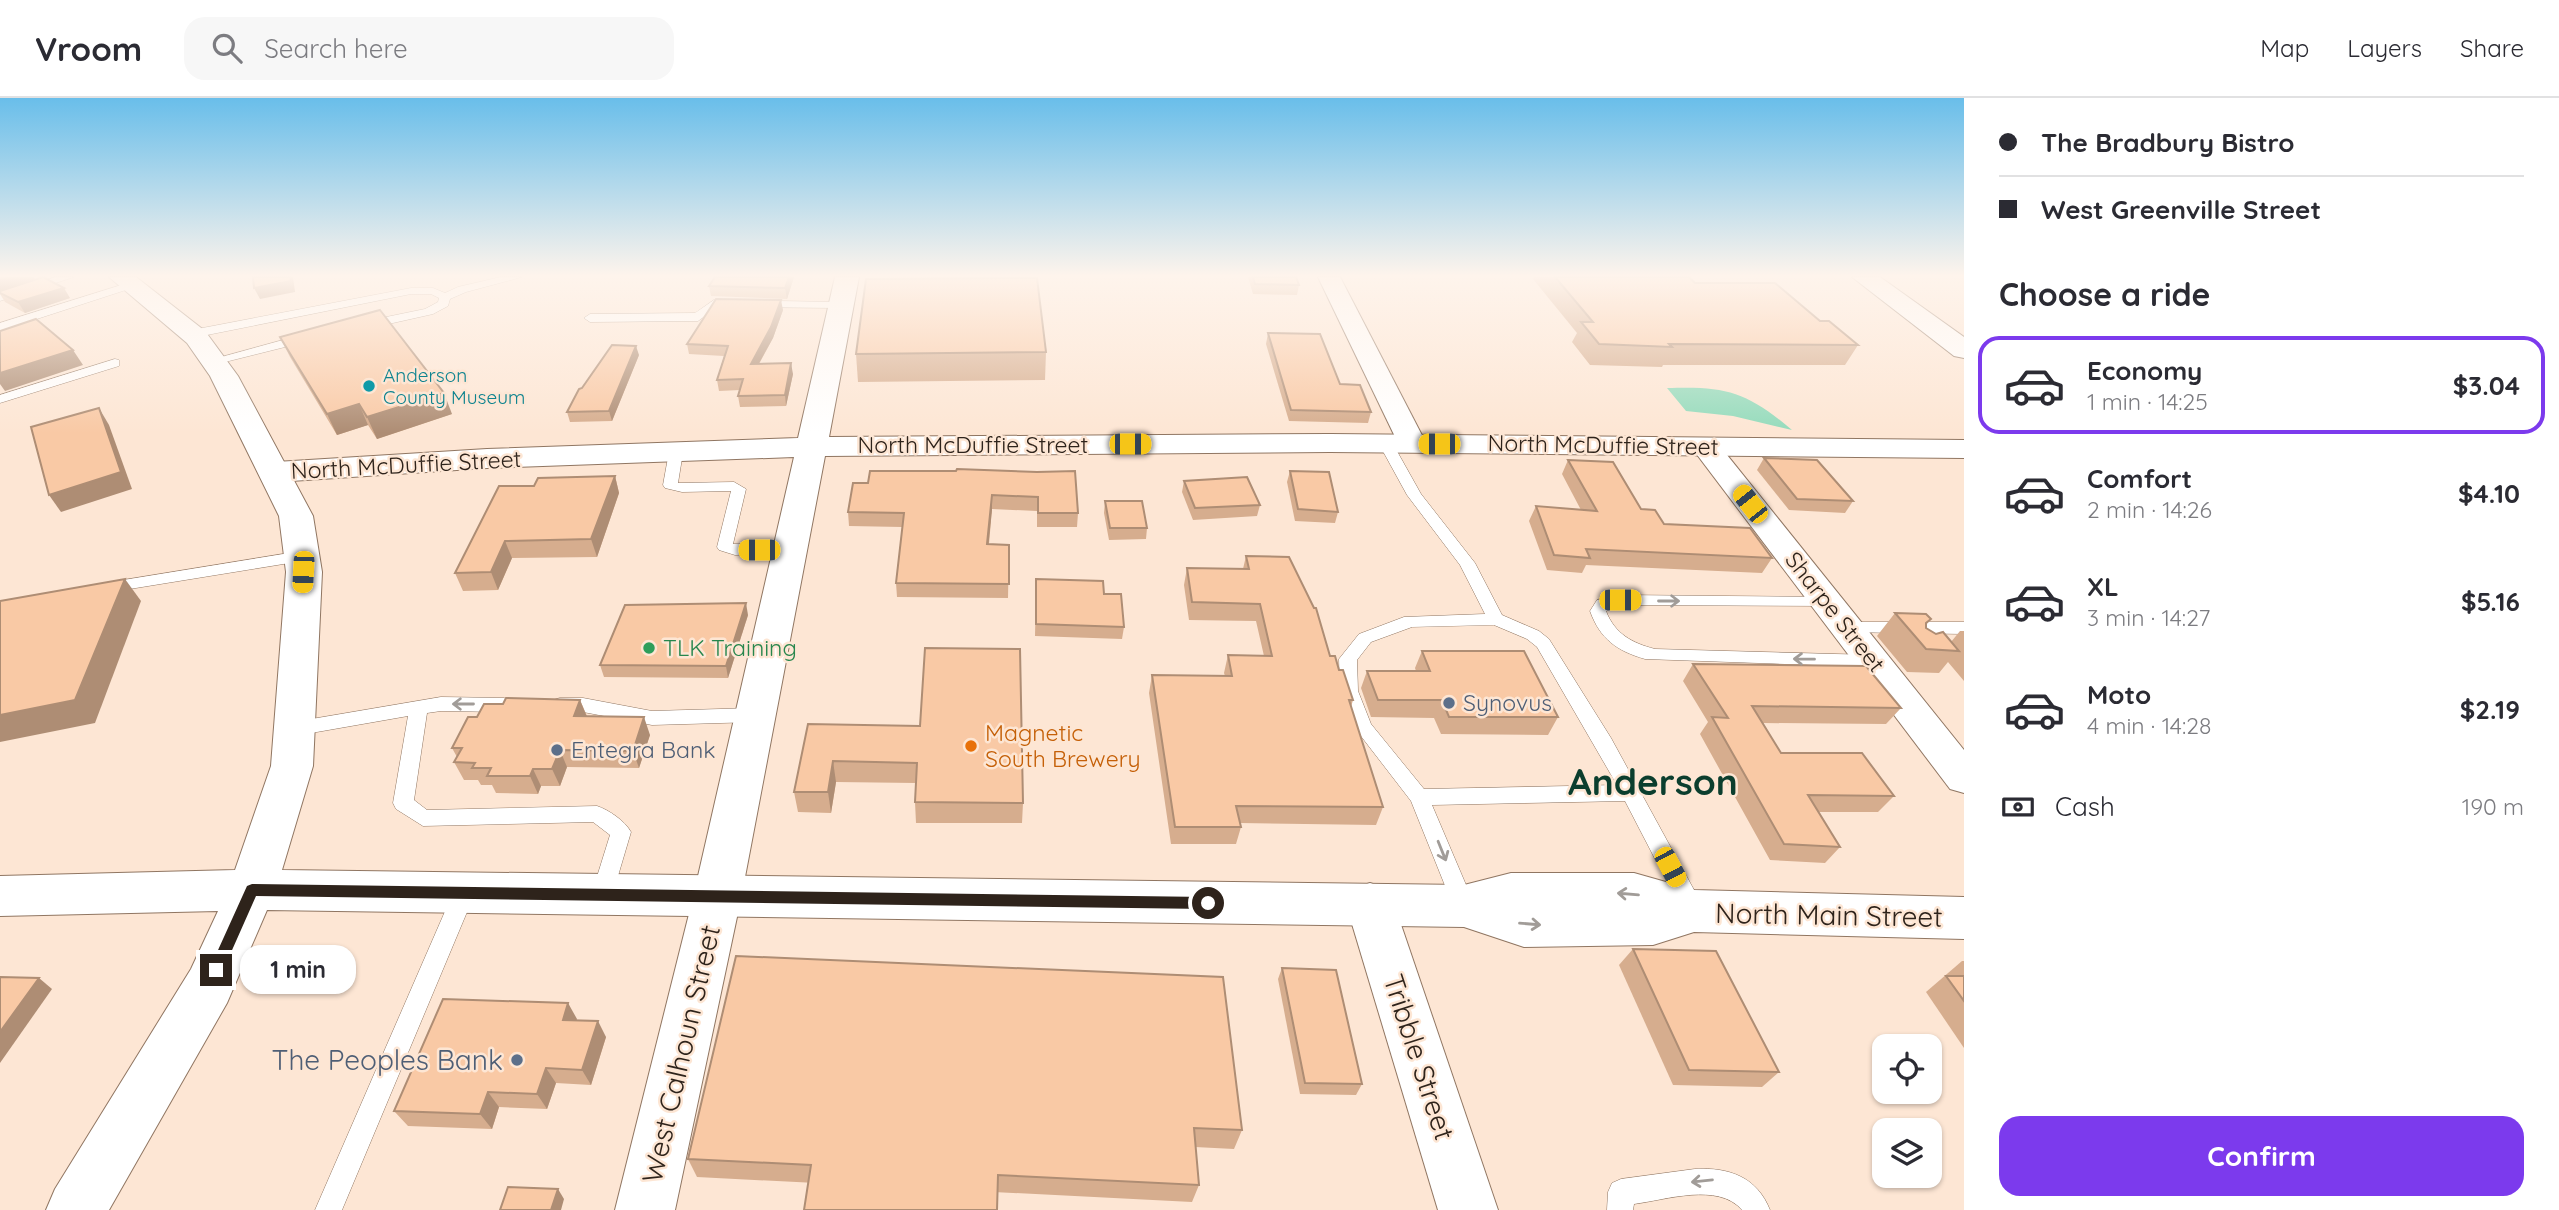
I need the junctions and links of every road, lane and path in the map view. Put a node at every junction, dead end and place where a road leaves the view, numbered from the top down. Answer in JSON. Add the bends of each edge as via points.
{"nodes":[{"id":1,"x":186,"y":329,"type":"edge"},
{"id":2,"x":218,"y":329,"type":"edge"},
{"id":3,"x":836,"y":329,"type":"edge"},
{"id":4,"x":1351,"y":329,"type":"edge"},
{"id":5,"x":1937,"y":329,"type":"edge"},
{"id":6,"x":192,"y":334,"type":"junction"},
{"id":7,"x":323,"y":334,"type":"edge"},
{"id":8,"x":1961,"y":346,"type":"edge"},
{"id":9,"x":213,"y":361,"type":"junction"},
{"id":10,"x":116,"y":363,"type":"dead end"},
{"id":11,"x":0,"y":399,"type":"edge"},
{"id":12,"x":1399,"y":443,"type":"junction"},
{"id":13,"x":1705,"y":446,"type":"junction"},
{"id":14,"x":811,"y":447,"type":"junction"},
{"id":15,"x":1964,"y":449,"type":"edge"},
{"id":16,"x":676,"y":452,"type":"junction"},
{"id":17,"x":276,"y":472,"type":"junction"},
{"id":18,"x":789,"y":550,"type":"junction"},
{"id":19,"x":302,"y":556,"type":"junction"},
{"id":20,"x":87,"y":591,"type":"edge"},
{"id":21,"x":1826,"y":602,"type":"junction"},
{"id":22,"x":1496,"y":619,"type":"junction"},
{"id":23,"x":1964,"y":628,"type":"edge"},
{"id":24,"x":1867,"y":646,"type":"junction"},
{"id":25,"x":523,"y":705,"type":"edge"},
{"id":26,"x":547,"y":705,"type":"edge"},
{"id":27,"x":419,"y":708,"type":"junction"},
{"id":28,"x":755,"y":715,"type":"junction"},
{"id":29,"x":294,"y":729,"type":"junction"},
{"id":30,"x":1964,"y":778,"type":"edge"},
{"id":31,"x":1631,"y":793,"type":"junction"},
{"id":32,"x":1419,"y":797,"type":"junction"},
{"id":33,"x":252,"y":890,"type":"junction"},
{"id":34,"x":464,"y":893,"type":"junction"},
{"id":35,"x":0,"y":896,"type":"edge"},
{"id":36,"x":601,"y":896,"type":"junction"},
{"id":37,"x":717,"y":898,"type":"junction"},
{"id":38,"x":1370,"y":904,"type":"junction"},
{"id":39,"x":1464,"y":906,"type":"junction"},
{"id":40,"x":1694,"y":911,"type":"junction"},
{"id":41,"x":1964,"y":918,"type":"edge"},
{"id":42,"x":76,"y":1210,"type":"edge"},
{"id":43,"x":328,"y":1210,"type":"edge"},
{"id":44,"x":645,"y":1210,"type":"edge"},
{"id":45,"x":1468,"y":1210,"type":"edge"},
{"id":46,"x":1620,"y":1210,"type":"edge"},
{"id":47,"x":1757,"y":1210,"type":"edge"}],
"edges":[{"from":1,"to":6,"type":"street"},
{"from":2,"to":6,"type":"lane"},
{"from":3,"to":14,"type":"street","name":"West Calhoun Street"},
{"from":4,"to":12,"type":"street"},
{"from":5,"to":8,"type":"street"},
{"from":6,"to":9,"type":"street"},
{"from":7,"to":9,"type":"lane"},
{"from":9,"to":17,"type":"street"},
{"from":10,"to":11,"type":"lane"},
{"from":12,"to":13,"type":"street","name":"North McDuffie Street"},
{"from":12,"to":14,"type":"street","name":"North McDuffie Street"},
{"from":12,"to":22,"type":"lane","via":[[1414,495],[1467,563]]},
{"from":13,"to":15,"type":"street","name":"North McDuffie Street"},
{"from":13,"to":21,"type":"street","name":"Sharpe Street"},
{"from":14,"to":16,"type":"street","name":"North McDuffie Street"},
{"from":14,"to":18,"type":"street","name":"West Calhoun Street"},
{"from":16,"to":17,"type":"street","name":"North McDuffie Street"},
{"from":16,"to":18,"type":"lane","via":[[670,485],[739,489],[725,547]]},
{"from":17,"to":19,"type":"street","via":[[296,516]]},
{"from":18,"to":28,"type":"street","name":"West Calhoun Street"},
{"from":19,"to":20,"type":"lane"},
{"from":19,"to":29,"type":"street"},
{"from":21,"to":24,"type":"street","name":"Sharpe Street"},
{"from":24,"to":21,"type":"lane","one_way":true,"via":[[1655,655],[1614,640],[1598,611],[1603,604],[1620,600]]},
{"from":22,"to":31,"type":"lane","via":[[1543,643]]},
{"from":22,"to":32,"type":"lane","via":[[1410,621],[1365,638],[1348,659],[1349,691],[1363,727]]},
{"from":23,"to":24,"type":"lane"},
{"from":24,"to":30,"type":"street","name":"Sharpe Street"},
{"from":25,"to":27,"type":"lane","one_way":true},
{"from":26,"to":28,"type":"lane","via":[[583,705],[652,718]]},
{"from":27,"to":29,"type":"lane"},
{"from":27,"to":36,"type":"lane","via":[[402,803],[423,818],[597,814],[621,832]]},
{"from":28,"to":37,"type":"street","name":"West Calhoun Street"},
{"from":29,"to":33,"type":"street","via":[[292,766]]},
{"from":31,"to":32,"type":"lane"},
{"from":31,"to":40,"type":"lane"},
{"from":32,"to":39,"type":"lane","one_way":true},
{"from":33,"to":34,"type":"street","name":"North Main Street"},
{"from":33,"to":35,"type":"street","name":"North Main Street"},
{"from":33,"to":42,"type":"street","via":[[209,986]]},
{"from":34,"to":36,"type":"street","name":"North Main Street"},
{"from":34,"to":43,"type":"lane"},
{"from":36,"to":37,"type":"street","name":"North Main Street"},
{"from":37,"to":38,"type":"street","name":"North Main Street"},
{"from":37,"to":44,"type":"street","name":"West Calhoun Street"},
{"from":38,"to":39,"type":"street","name":"North Main Street"},
{"from":38,"to":45,"type":"street","name":"Tribble Street"},
{"from":39,"to":40,"type":"street","name":"North Main Street","via":[[1524,926],[1653,924]]},
{"from":40,"to":41,"type":"street","name":"North Main Street"},
{"from":47,"to":46,"type":"lane","one_way":true,"via":[[1735,1184],[1711,1179],[1621,1192]]}]}
